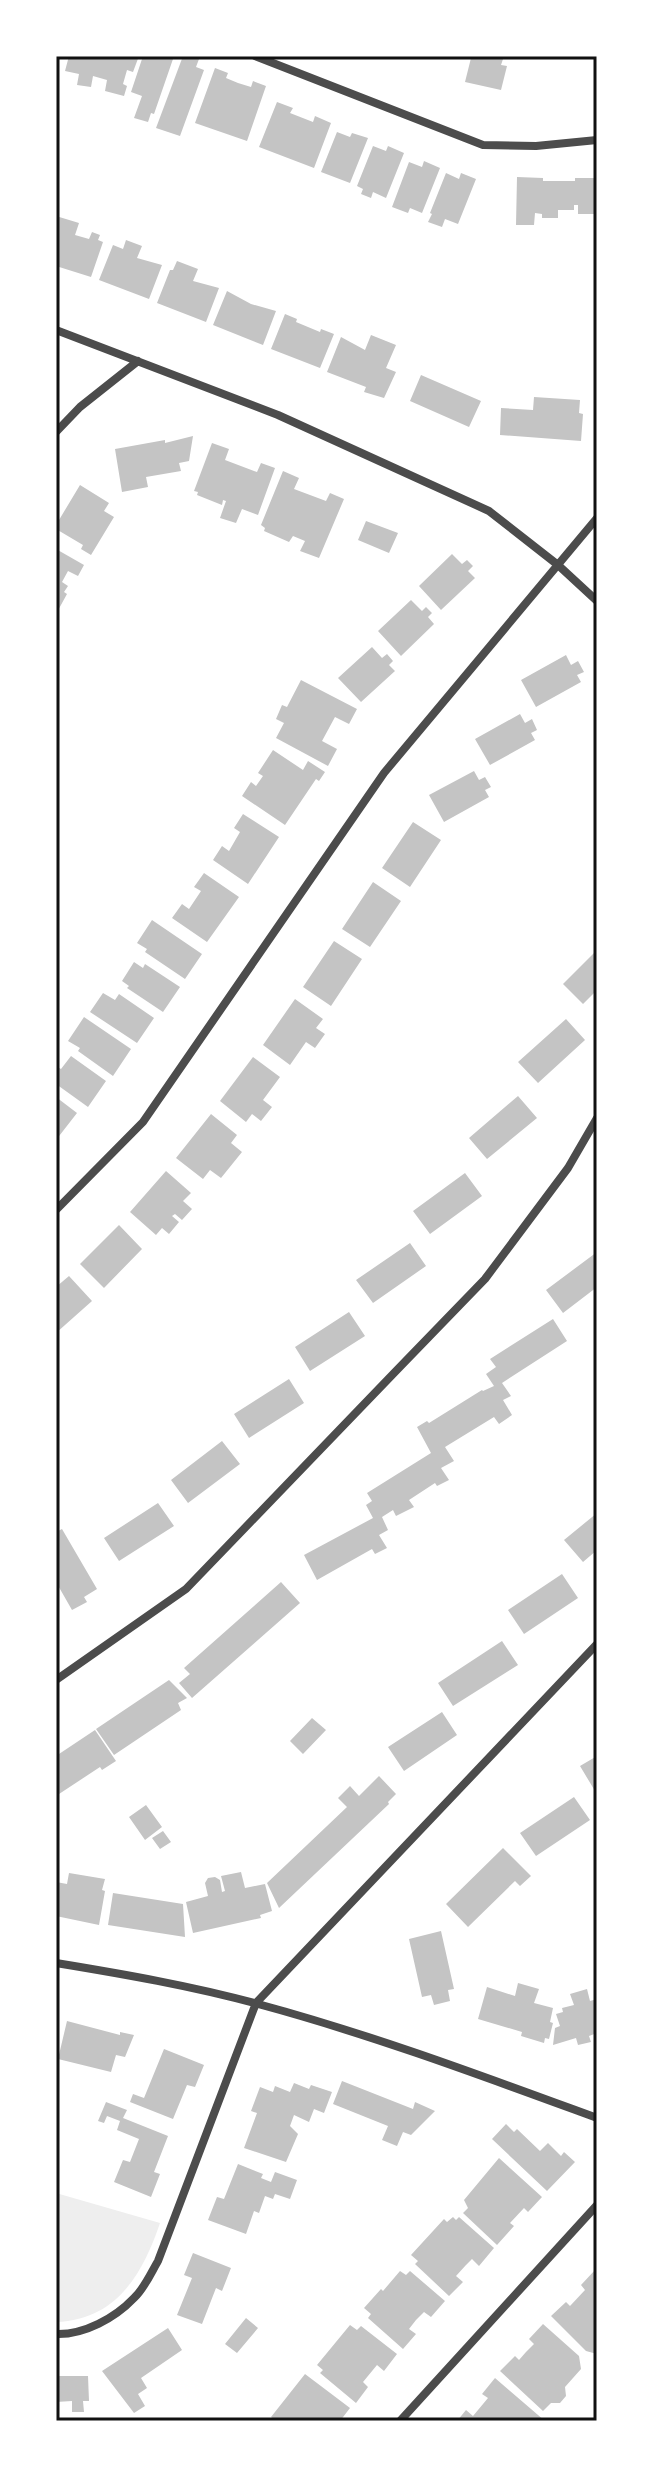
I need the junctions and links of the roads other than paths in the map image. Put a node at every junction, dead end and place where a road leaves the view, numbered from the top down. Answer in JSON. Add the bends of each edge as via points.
{"nodes":[{"id":1,"x":255,"y":56,"type":"edge"},
{"id":2,"x":597,"y":140,"type":"edge"},
{"id":3,"x":56,"y":330,"type":"edge"},
{"id":4,"x":138,"y":361,"type":"junction"},
{"id":5,"x":56,"y":432,"type":"edge"},
{"id":6,"x":597,"y":518,"type":"edge"},
{"id":7,"x":558,"y":565,"type":"junction"},
{"id":8,"x":597,"y":601,"type":"edge"},
{"id":9,"x":597,"y":1118,"type":"edge"},
{"id":10,"x":56,"y":1210,"type":"edge"},
{"id":11,"x":597,"y":1644,"type":"edge"},
{"id":12,"x":56,"y":1680,"type":"edge"},
{"id":13,"x":56,"y":1963,"type":"edge"},
{"id":14,"x":256,"y":2003,"type":"junction"},
{"id":15,"x":597,"y":2118,"type":"edge"},
{"id":16,"x":597,"y":2205,"type":"edge"},
{"id":17,"x":56,"y":2334,"type":"edge"},
{"id":18,"x":400,"y":2421,"type":"edge"}],
"edges":[{"from":1,"to":2,"type":"street","via":[[483,145]]},
{"from":3,"to":4,"type":"street"},
{"from":4,"to":5,"type":"street"},
{"from":4,"to":7,"type":"street","via":[[278,415],[489,511]]},
{"from":6,"to":7,"type":"street"},
{"from":7,"to":8,"type":"street"},
{"from":7,"to":10,"type":"street","via":[[384,773],[143,1122]]},
{"from":9,"to":12,"type":"street","via":[[568,1168],[485,1279],[186,1589]]},
{"from":11,"to":14,"type":"street"},
{"from":13,"to":14,"type":"street"},
{"from":14,"to":15,"type":"street","via":[[403,2048]]},
{"from":14,"to":17,"type":"street","via":[[158,2261],[136,2297],[105,2321]]},
{"from":16,"to":18,"type":"street"}]}
